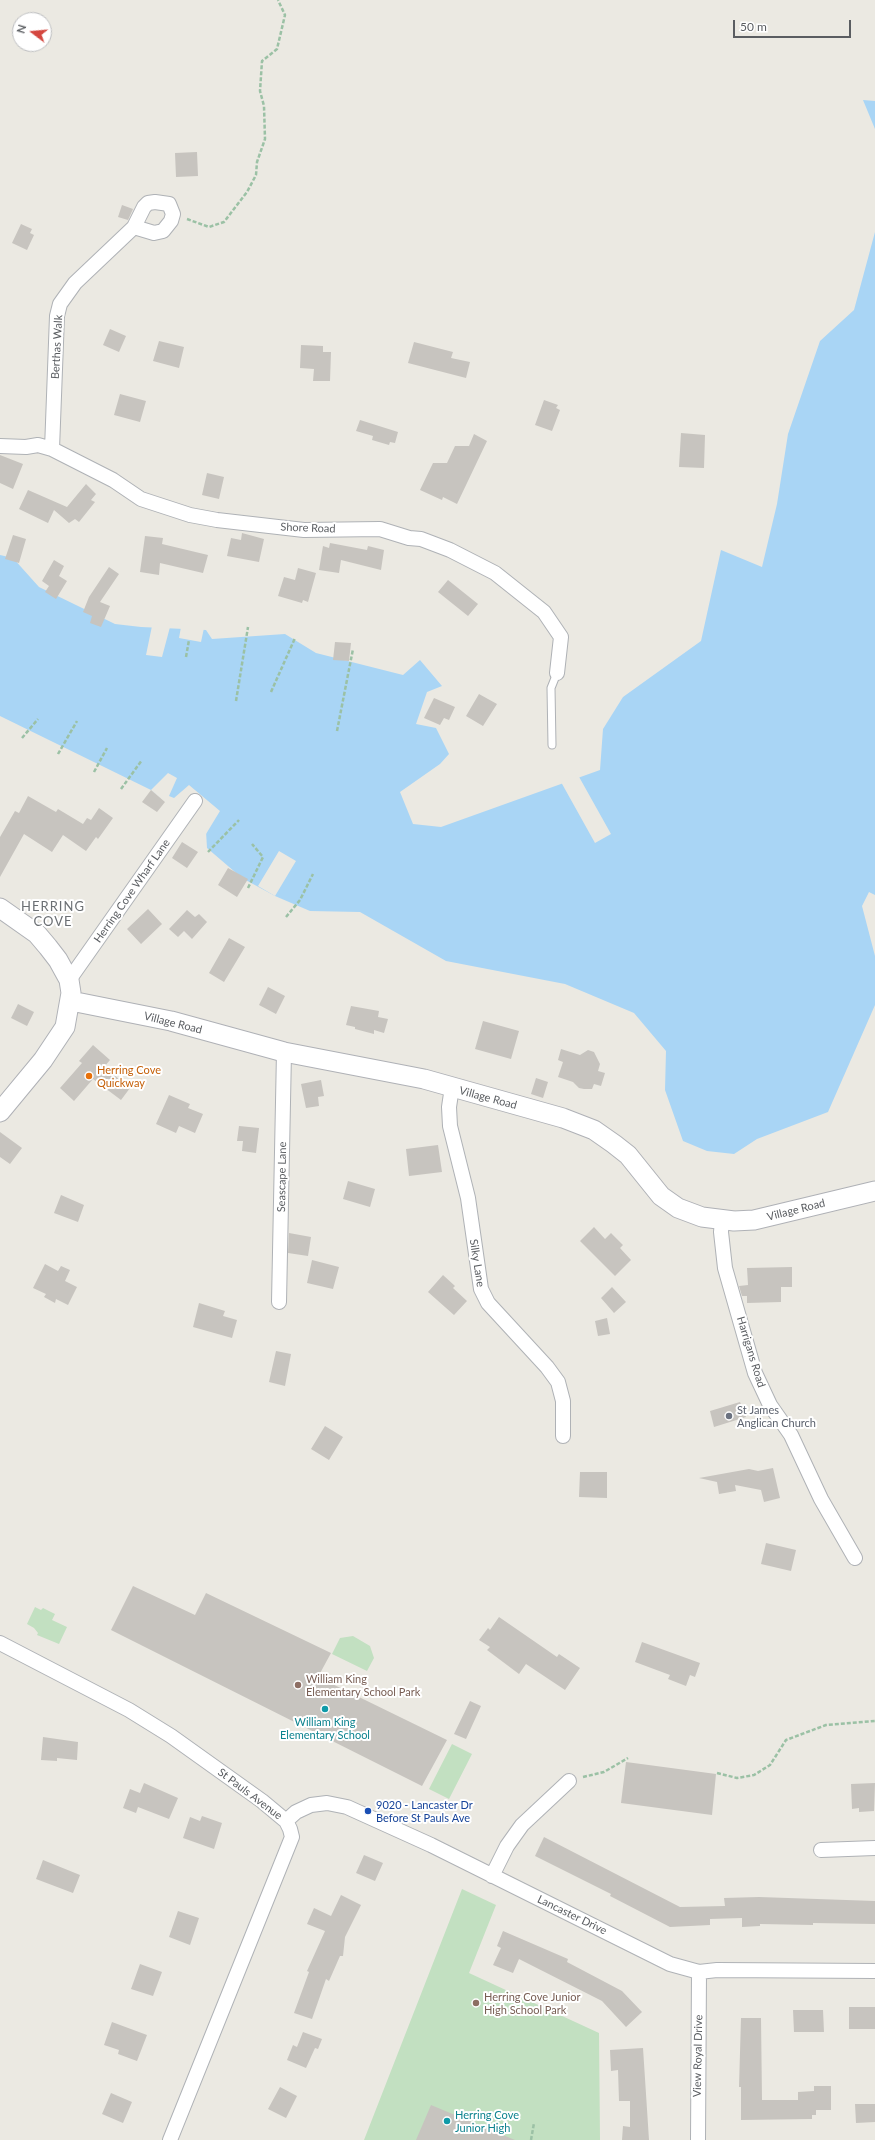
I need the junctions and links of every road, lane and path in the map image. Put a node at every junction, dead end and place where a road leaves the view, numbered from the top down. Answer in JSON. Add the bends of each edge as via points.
{"nodes":[{"id":1,"x":278,"y":0,"type":"edge"},
{"id":2,"x":173,"y":214,"type":"junction"},
{"id":3,"x":134,"y":227,"type":"junction"},
{"id":4,"x":0,"y":446,"type":"edge"},
{"id":5,"x":52,"y":449,"type":"junction"},
{"id":6,"x":248,"y":627,"type":"dead end"},
{"id":7,"x":295,"y":638,"type":"dead end"},
{"id":8,"x":188,"y":640,"type":"dead end"},
{"id":9,"x":353,"y":649,"type":"dead end"},
{"id":10,"x":186,"y":657,"type":"dead end"},
{"id":11,"x":557,"y":673,"type":"joint"},
{"id":12,"x":271,"y":692,"type":"dead end"},
{"id":13,"x":236,"y":701,"type":"dead end"},
{"id":14,"x":38,"y":719,"type":"dead end"},
{"id":15,"x":77,"y":721,"type":"dead end"},
{"id":16,"x":337,"y":731,"type":"dead end"},
{"id":17,"x":22,"y":738,"type":"dead end"},
{"id":18,"x":552,"y":745,"type":"dead end"},
{"id":19,"x":107,"y":748,"type":"dead end"},
{"id":20,"x":58,"y":754,"type":"dead end"},
{"id":21,"x":142,"y":760,"type":"dead end"},
{"id":22,"x":94,"y":772,"type":"dead end"},
{"id":23,"x":120,"y":789,"type":"dead end"},
{"id":24,"x":195,"y":801,"type":"dead end"},
{"id":25,"x":239,"y":820,"type":"dead end"},
{"id":26,"x":252,"y":844,"type":"dead end"},
{"id":27,"x":208,"y":852,"type":"dead end"},
{"id":28,"x":313,"y":874,"type":"dead end"},
{"id":29,"x":248,"y":888,"type":"dead end"},
{"id":30,"x":0,"y":908,"type":"edge"},
{"id":31,"x":286,"y":917,"type":"dead end"},
{"id":32,"x":69,"y":980,"type":"junction"},
{"id":33,"x":71,"y":1001,"type":"junction"},
{"id":34,"x":284,"y":1052,"type":"junction"},
{"id":35,"x":452,"y":1087,"type":"junction"},
{"id":36,"x":0,"y":1112,"type":"edge"},
{"id":37,"x":875,"y":1191,"type":"edge"},
{"id":38,"x":722,"y":1220,"type":"junction"},
{"id":39,"x":279,"y":1302,"type":"dead end"},
{"id":40,"x":563,"y":1436,"type":"dead end"},
{"id":41,"x":855,"y":1558,"type":"dead end"},
{"id":42,"x":0,"y":1643,"type":"edge"},
{"id":43,"x":875,"y":1721,"type":"edge"},
{"id":44,"x":628,"y":1758,"type":"dead end"},
{"id":45,"x":717,"y":1773,"type":"dead end"},
{"id":46,"x":569,"y":1781,"type":"joint"},
{"id":47,"x":286,"y":1821,"type":"junction"},
{"id":48,"x":875,"y":1848,"type":"edge"},
{"id":49,"x":821,"y":1850,"type":"dead end"},
{"id":50,"x":492,"y":1876,"type":"junction"},
{"id":51,"x":875,"y":1970,"type":"edge"},
{"id":52,"x":699,"y":1972,"type":"junction"},
{"id":53,"x":534,"y":2122,"type":"dead end"},
{"id":54,"x":170,"y":2140,"type":"edge"},
{"id":55,"x":531,"y":2140,"type":"edge"},
{"id":56,"x":698,"y":2140,"type":"edge"}],
"edges":[{"from":1,"to":2,"type":"path","via":[[285,15],[278,49],[262,61],[260,91],[264,106],[265,139],[257,162],[256,175],[247,192],[224,222],[217,226],[208,227]]},
{"from":2,"to":3,"type":"street","via":[[163,231],[154,233]]},
{"from":2,"to":3,"type":"street","name":"Berthas Walk","via":[[169,204],[148,203]]},
{"from":3,"to":5,"type":"street","name":"Berthas Walk","via":[[75,283],[60,304]]},
{"from":4,"to":5,"type":"street","name":"Shore Road","via":[[38,445]]},
{"from":5,"to":11,"type":"street","name":"Shore Road","via":[[113,480],[141,499],[190,515],[304,530],[380,528],[450,550],[494,573],[544,612],[562,637]]},
{"from":6,"to":13,"type":"path"},
{"from":7,"to":12,"type":"path"},
{"from":8,"to":10,"type":"path"},
{"from":9,"to":16,"type":"path"},
{"from":11,"to":18,"type":"lane","via":[[551,688]]},
{"from":14,"to":17,"type":"path"},
{"from":15,"to":20,"type":"path"},
{"from":19,"to":22,"type":"path"},
{"from":21,"to":23,"type":"path"},
{"from":24,"to":32,"type":"street","name":"Herring Cove Wharf Lane"},
{"from":25,"to":27,"type":"path"},
{"from":26,"to":29,"type":"path","via":[[263,857]]},
{"from":28,"to":31,"type":"path","via":[[300,900]]},
{"from":30,"to":32,"type":"street","via":[[37,934],[58,960]]},
{"from":32,"to":33,"type":"street"},
{"from":33,"to":34,"type":"street","name":"Village Road","via":[[171,1021]]},
{"from":33,"to":36,"type":"street","via":[[65,1027]]},
{"from":34,"to":35,"type":"street","name":"Village Road","via":[[424,1079]]},
{"from":34,"to":39,"type":"street","name":"Seascape Lane"},
{"from":35,"to":38,"type":"street","name":"Village Road","via":[[563,1118],[594,1130],[628,1155],[650,1185],[669,1202],[692,1214]]},
{"from":35,"to":40,"type":"street","name":"Silky Lane","via":[[450,1126],[468,1198],[481,1288],[488,1303],[558,1382],[563,1401]]},
{"from":37,"to":38,"type":"street","name":"Village Road","via":[[760,1219]]},
{"from":38,"to":41,"type":"street","name":"Harrigans Road","via":[[725,1268],[755,1373],[770,1405],[791,1435],[821,1499]]},
{"from":42,"to":47,"type":"street","name":"St Pauls Avenue","via":[[158,1727],[262,1800]]},
{"from":43,"to":45,"type":"path","via":[[826,1725],[786,1740],[770,1765],[754,1775],[737,1778]]},
{"from":44,"to":46,"type":"path","via":[[604,1772]]},
{"from":46,"to":50,"type":"street","via":[[522,1825],[507,1846]]},
{"from":47,"to":50,"type":"street","name":"Lancaster Drive","via":[[296,1812],[311,1806],[327,1804],[347,1807]]},
{"from":47,"to":54,"type":"street","name":"St Pauls Avenue","via":[[292,1837]]},
{"from":48,"to":49,"type":"street"},
{"from":50,"to":52,"type":"street","name":"Lancaster Drive","via":[[670,1964]]},
{"from":51,"to":52,"type":"street","name":"Lancaster Drive"},
{"from":52,"to":56,"type":"street","name":"View Royal Drive"},
{"from":53,"to":55,"type":"path"}]}
